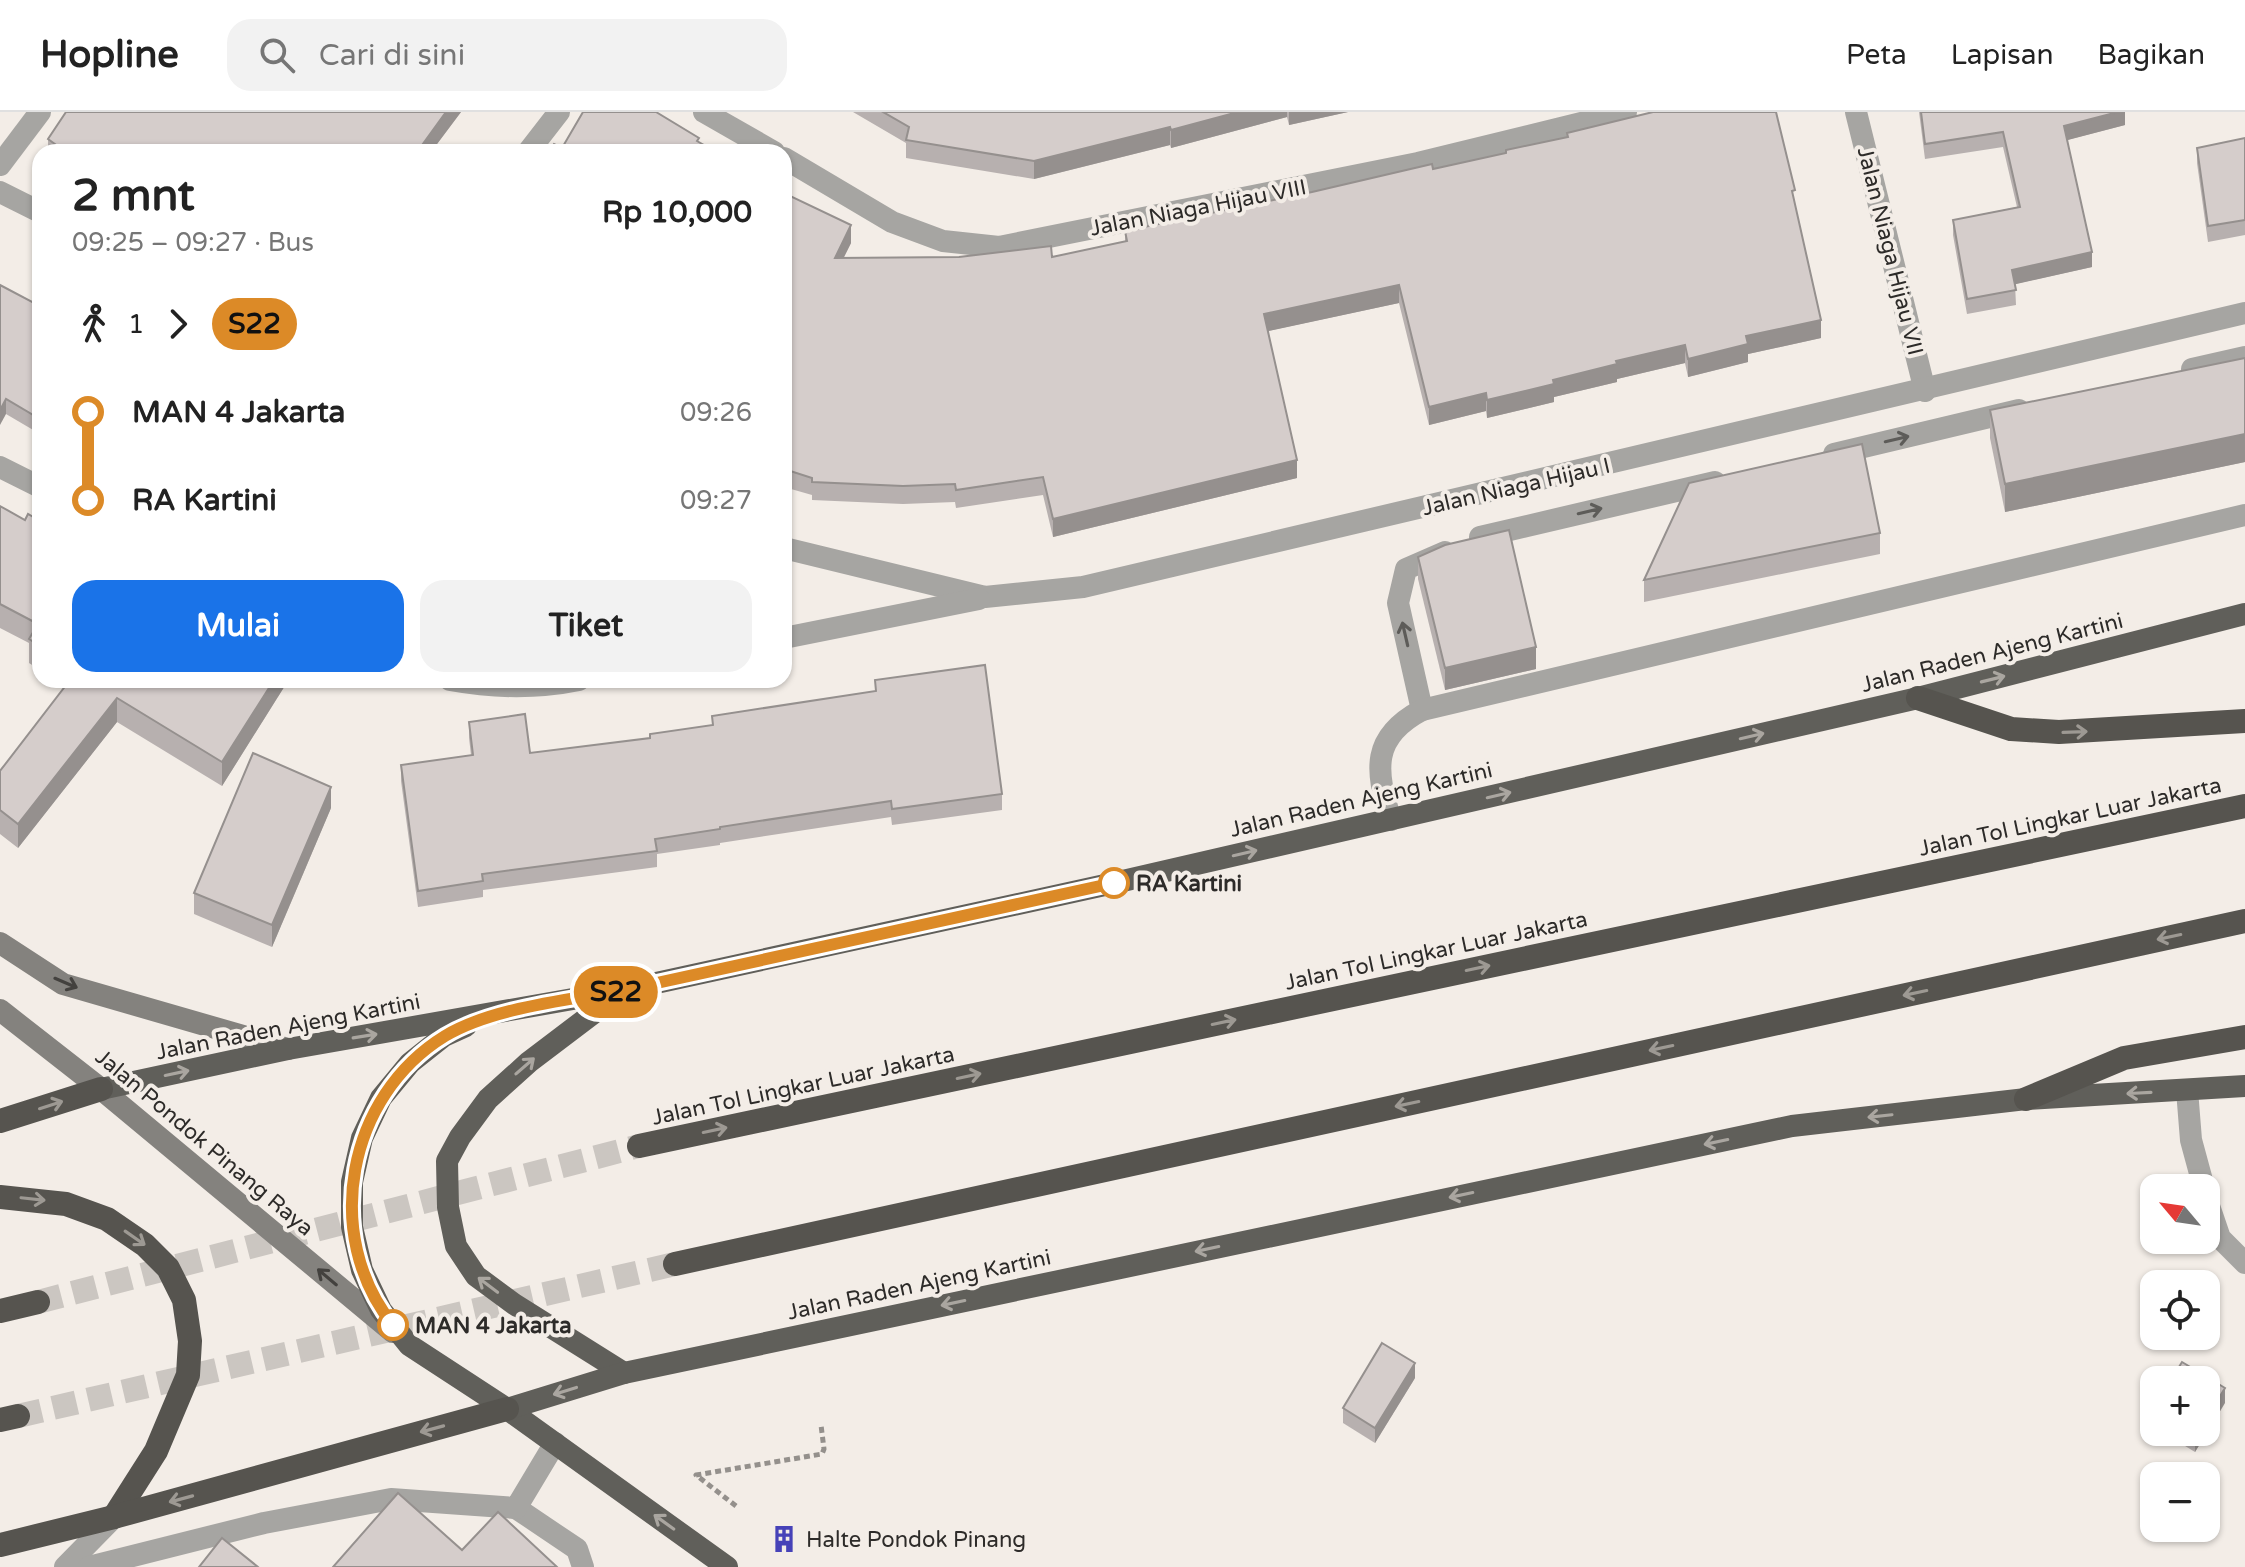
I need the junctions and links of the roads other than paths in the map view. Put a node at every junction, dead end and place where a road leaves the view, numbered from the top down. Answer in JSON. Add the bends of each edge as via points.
{"nodes":[{"id":1,"x":40,"y":112,"type":"edge"},
{"id":2,"x":559,"y":112,"type":"edge"},
{"id":3,"x":704,"y":112,"type":"edge"},
{"id":4,"x":1626,"y":112,"type":"edge"},
{"id":5,"x":1856,"y":112,"type":"edge"},
{"id":6,"x":534,"y":144,"type":"edge"},
{"id":7,"x":760,"y":144,"type":"edge"},
{"id":8,"x":792,"y":163,"type":"edge"},
{"id":9,"x":0,"y":165,"type":"edge"},
{"id":10,"x":0,"y":192,"type":"edge"},
{"id":11,"x":32,"y":208,"type":"edge"},
{"id":12,"x":2245,"y":313,"type":"edge"},
{"id":13,"x":2245,"y":357,"type":"edge"},
{"id":14,"x":2168,"y":375,"type":"edge"},
{"id":15,"x":1925,"y":391,"type":"junction"},
{"id":16,"x":2045,"y":404,"type":"edge"},
{"id":17,"x":1815,"y":458,"type":"edge"},
{"id":18,"x":0,"y":467,"type":"edge"},
{"id":19,"x":1738,"y":476,"type":"edge"},
{"id":20,"x":32,"y":483,"type":"edge"},
{"id":21,"x":2245,"y":515,"type":"edge"},
{"id":22,"x":792,"y":550,"type":"edge"},
{"id":23,"x":985,"y":597,"type":"junction"},
{"id":24,"x":2245,"y":614,"type":"edge"},
{"id":25,"x":792,"y":636,"type":"edge"},
{"id":26,"x":1918,"y":698,"type":"junction"},
{"id":27,"x":1422,"y":710,"type":"junction"},
{"id":28,"x":2245,"y":721,"type":"edge"},
{"id":29,"x":2245,"y":806,"type":"edge"},
{"id":30,"x":1391,"y":820,"type":"junction"},
{"id":31,"x":2245,"y":921,"type":"edge"},
{"id":32,"x":0,"y":943,"type":"edge"},
{"id":33,"x":624,"y":990,"type":"junction"},
{"id":34,"x":0,"y":1010,"type":"edge"},
{"id":35,"x":485,"y":1016,"type":"junction"},
{"id":36,"x":2245,"y":1037,"type":"edge"},
{"id":37,"x":288,"y":1049,"type":"junction"},
{"id":38,"x":2245,"y":1086,"type":"edge"},
{"id":39,"x":101,"y":1089,"type":"junction"},
{"id":40,"x":2187,"y":1090,"type":"junction"},
{"id":41,"x":2026,"y":1099,"type":"junction"},
{"id":42,"x":0,"y":1121,"type":"edge"},
{"id":43,"x":639,"y":1146,"type":"tunnel mouth"},
{"id":44,"x":2200,"y":1174,"type":"edge"},
{"id":45,"x":0,"y":1197,"type":"edge"},
{"id":46,"x":2220,"y":1238,"type":"edge"},
{"id":47,"x":2245,"y":1263,"type":"edge"},
{"id":48,"x":675,"y":1264,"type":"tunnel mouth"},
{"id":49,"x":38,"y":1302,"type":"tunnel mouth"},
{"id":50,"x":0,"y":1311,"type":"edge"},
{"id":51,"x":409,"y":1345,"type":"junction"},
{"id":52,"x":624,"y":1373,"type":"junction"},
{"id":53,"x":507,"y":1409,"type":"junction"},
{"id":54,"x":555,"y":1443,"type":"junction"},
{"id":55,"x":516,"y":1508,"type":"junction"},
{"id":56,"x":114,"y":1517,"type":"junction"},
{"id":57,"x":0,"y":1545,"type":"edge"},
{"id":58,"x":65,"y":1567,"type":"edge"},
{"id":59,"x":89,"y":1567,"type":"edge"},
{"id":60,"x":583,"y":1567,"type":"edge"},
{"id":61,"x":727,"y":1567,"type":"edge"}],
"edges":[{"from":1,"to":9,"type":"street"},
{"from":2,"to":6,"type":"street"},
{"from":3,"to":7,"type":"street"},
{"from":4,"to":8,"type":"street","name":"Jalan Niaga Hijau VIII","via":[[1418,163],[999,247],[943,241],[892,222]]},
{"from":5,"to":15,"type":"street","name":"Jalan Niaga Hijau VII"},
{"from":10,"to":11,"type":"street"},
{"from":12,"to":15,"type":"street","name":"Jalan Niaga Hijau I"},
{"from":13,"to":14,"type":"street"},
{"from":15,"to":23,"type":"street","name":"Jalan Niaga Hijau I","via":[[1083,587]]},
{"from":17,"to":16,"type":"street","one_way":true},
{"from":18,"to":20,"type":"street"},
{"from":27,"to":19,"type":"street","one_way":true,"via":[[1398,603],[1406,569],[1477,538]]},
{"from":21,"to":27,"type":"street"},
{"from":22,"to":23,"type":"street","name":"Jalan Niaga Hijau I"},
{"from":23,"to":25,"type":"street"},
{"from":26,"to":24,"type":"highway","name":"Jalan Raden Ajeng Kartini","one_way":true},
{"from":26,"to":28,"type":"highway","one_way":true,"via":[[2011,729],[2047,732]]},
{"from":30,"to":26,"type":"highway","name":"Jalan Raden Ajeng Kartini","one_way":true},
{"from":27,"to":30,"type":"street","via":[[1401,721],[1379,763]]},
{"from":43,"to":29,"type":"highway","name":"Jalan Tol Lingkar Luar Jakarta","one_way":true},
{"from":33,"to":30,"type":"highway","name":"Jalan Raden Ajeng Kartini","one_way":true},
{"from":31,"to":48,"type":"highway","one_way":true},
{"from":32,"to":37,"type":"main road","one_way":true,"via":[[63,984]]},
{"from":33,"to":35,"type":"highway","name":"Jalan Raden Ajeng Kartini"},
{"from":52,"to":33,"type":"highway","one_way":true,"via":[[476,1276],[456,1246],[447,1161],[488,1099]]},
{"from":34,"to":39,"type":"main road","name":"Jalan Pondok Pinang Raya"},
{"from":37,"to":35,"type":"highway","name":"Jalan Raden Ajeng Kartini","one_way":true},
{"from":35,"to":51,"type":"highway","name":"Jalan Raden Ajeng Kartini","via":[[444,1036],[410,1063],[381,1098],[362,1138],[352,1182],[352,1227],[362,1270],[381,1310]]},
{"from":36,"to":41,"type":"highway","via":[[2124,1058]]},
{"from":39,"to":37,"type":"highway","name":"Jalan Raden Ajeng Kartini","one_way":true},
{"from":38,"to":40,"type":"highway","name":"Jalan Raden Ajeng Kartini"},
{"from":42,"to":39,"type":"highway","one_way":true},
{"from":51,"to":39,"type":"main road","name":"Jalan Pondok Pinang Raya","one_way":true},
{"from":40,"to":41,"type":"highway","name":"Jalan Raden Ajeng Kartini","one_way":true},
{"from":40,"to":44,"type":"street"},
{"from":41,"to":52,"type":"highway","name":"Jalan Raden Ajeng Kartini","one_way":true,"via":[[1792,1126]]},
{"from":45,"to":56,"type":"highway","one_way":true,"via":[[66,1204],[107,1219],[168,1268],[184,1300],[188,1375],[156,1451]]},
{"from":46,"to":47,"type":"street"},
{"from":49,"to":50,"type":"highway"},
{"from":51,"to":53,"type":"highway","name":"Jalan Pondok Pinang Raya"},
{"from":52,"to":53,"type":"highway","name":"Jalan Raden Ajeng Kartini","one_way":true},
{"from":53,"to":54,"type":"highway","name":"Jalan Pondok Pinang Raya"},
{"from":53,"to":56,"type":"highway","one_way":true},
{"from":54,"to":55,"type":"street"},
{"from":61,"to":54,"type":"highway","name":"Jalan Pondok Pinang Raya","one_way":true},
{"from":55,"to":59,"type":"street","via":[[391,1499],[264,1523]]},
{"from":55,"to":60,"type":"street","via":[[577,1549]]},
{"from":56,"to":57,"type":"highway"},
{"from":56,"to":58,"type":"street"}]}
